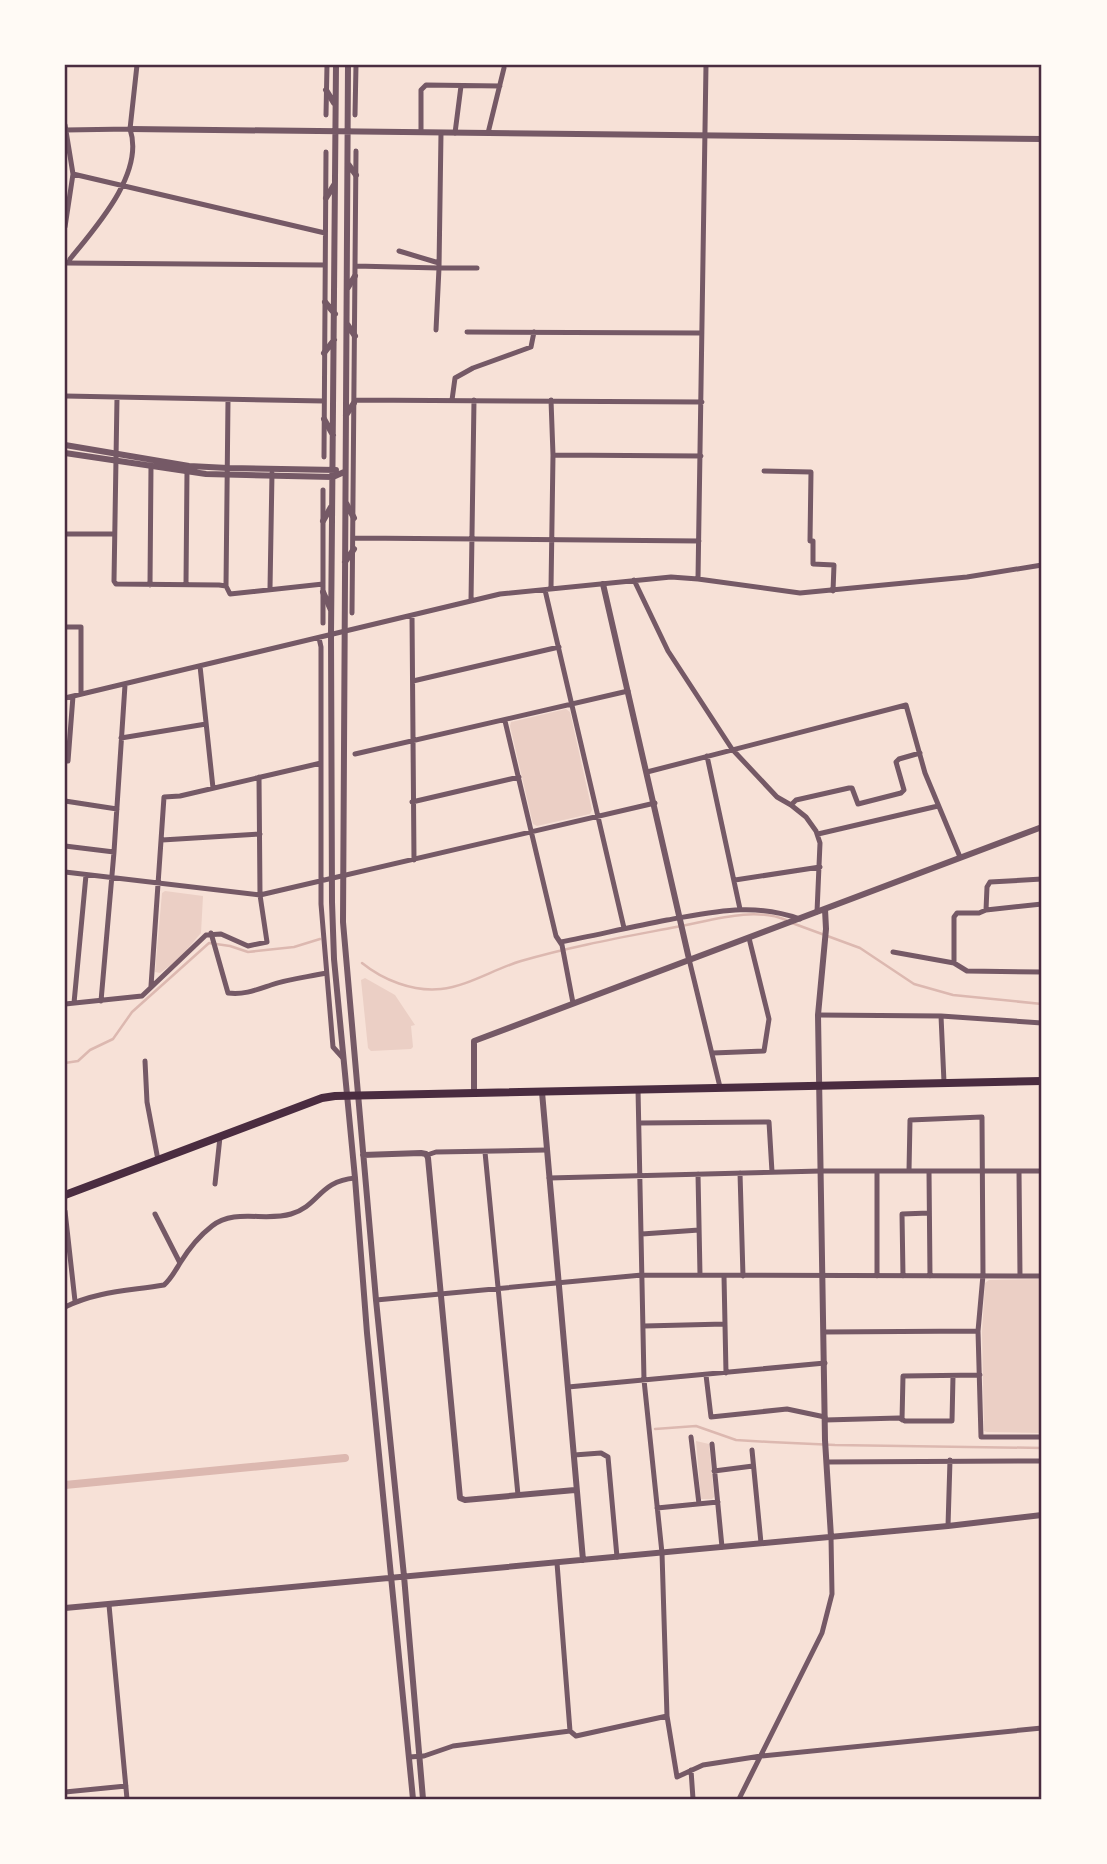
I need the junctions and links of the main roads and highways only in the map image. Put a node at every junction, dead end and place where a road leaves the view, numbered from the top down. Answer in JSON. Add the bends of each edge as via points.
{"nodes":[{"id":1,"x":1042,"y":1081,"type":"edge"},
{"id":2,"x":65,"y":1195,"type":"edge"}],
"edges":[{"from":1,"to":2,"type":"main road","via":[[347,1095],[322,1098]]}]}
